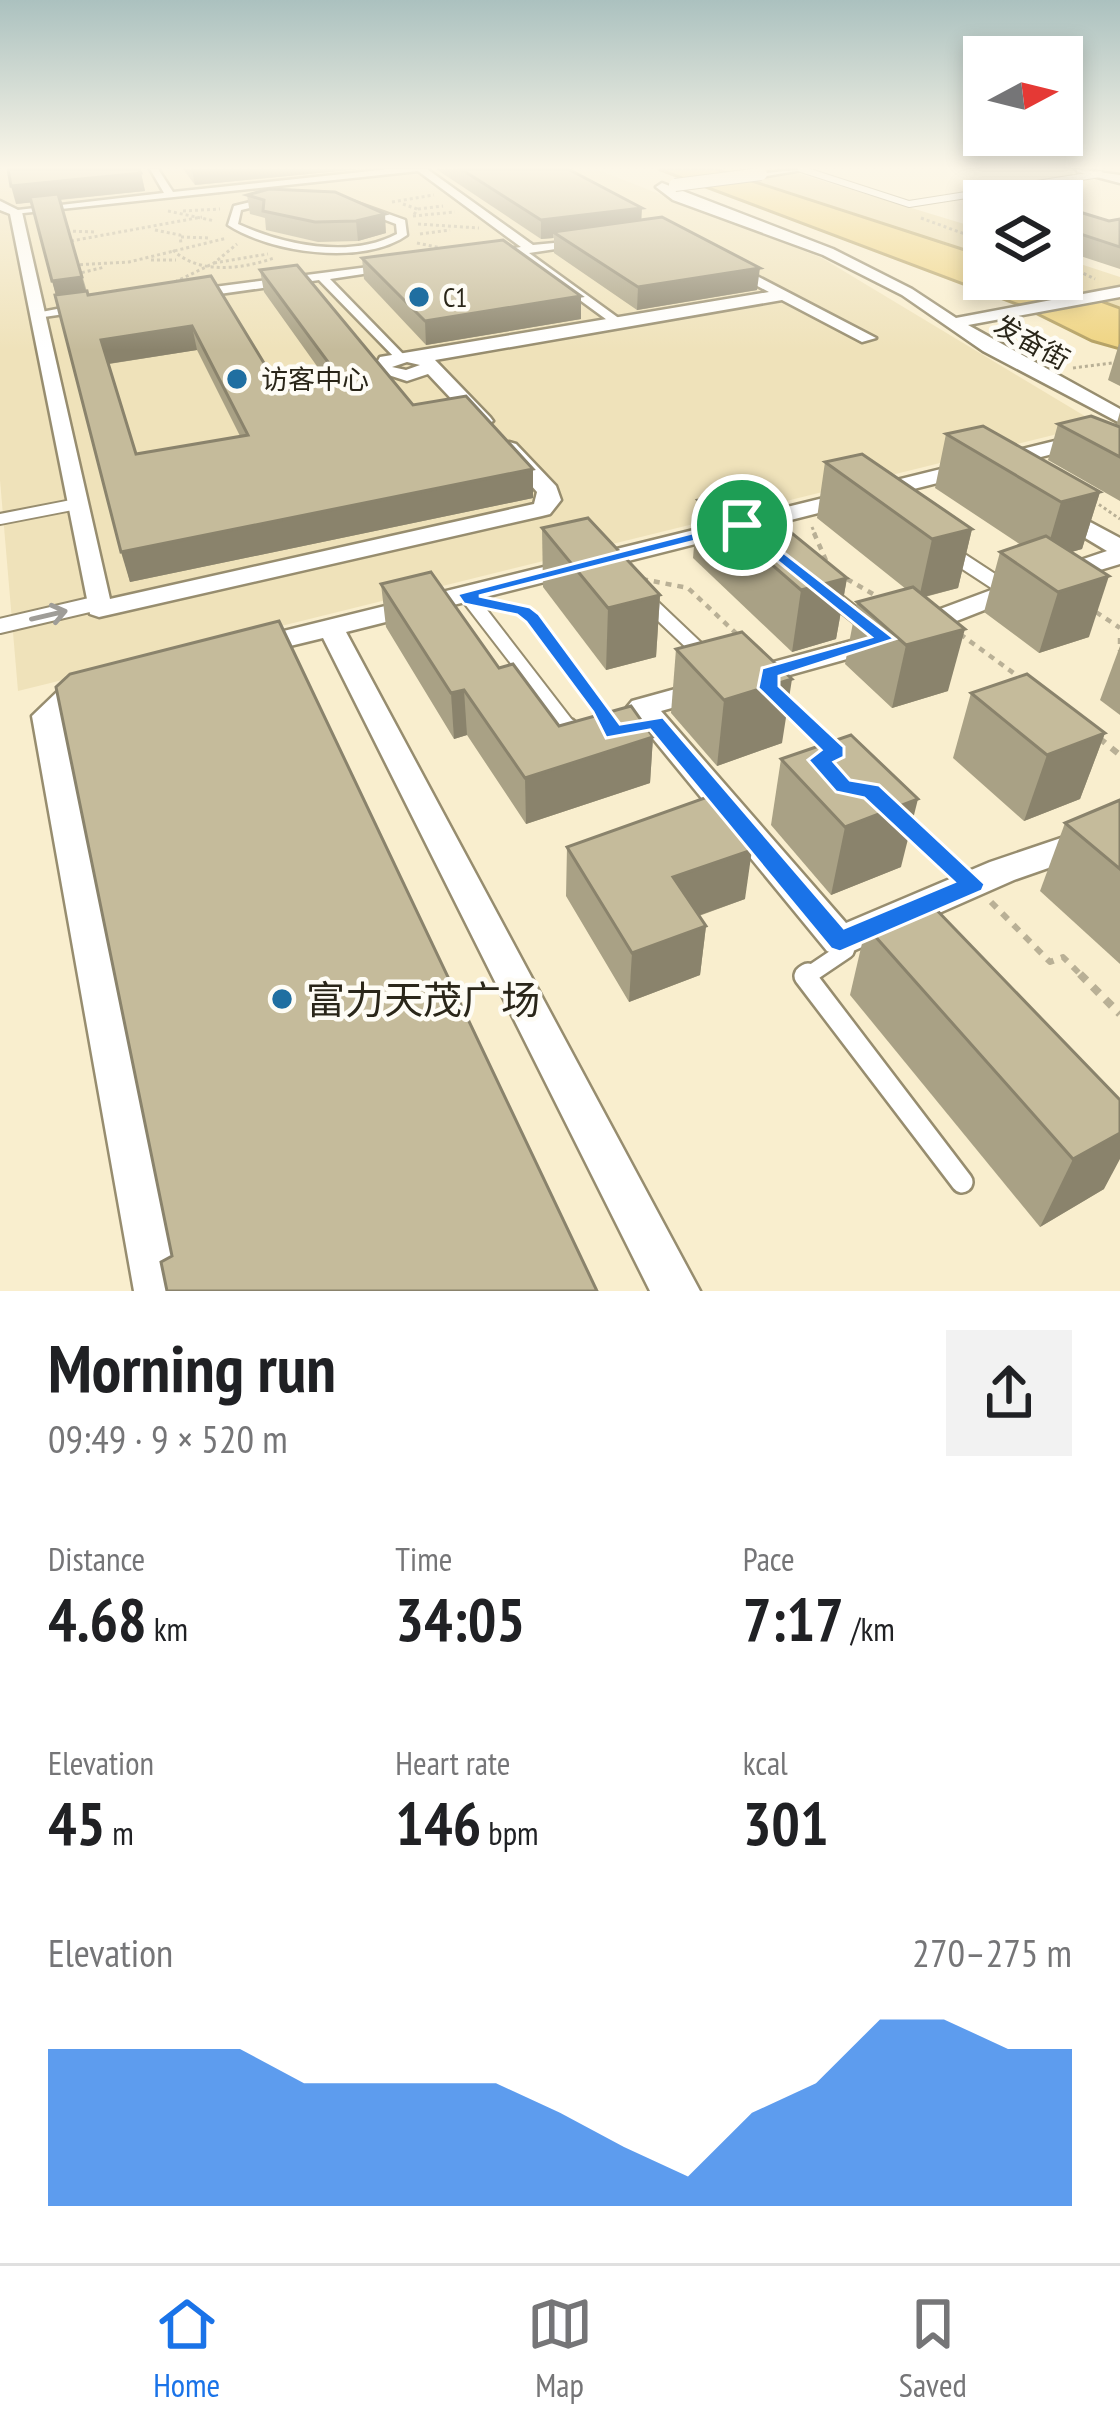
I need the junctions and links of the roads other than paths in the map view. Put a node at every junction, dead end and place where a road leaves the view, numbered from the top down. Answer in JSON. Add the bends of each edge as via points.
{"nodes":[{"id":1,"x":85,"y":229,"type":"edge"},
{"id":2,"x":240,"y":229,"type":"edge"},
{"id":3,"x":401,"y":229,"type":"edge"},
{"id":4,"x":500,"y":229,"type":"edge"},
{"id":5,"x":766,"y":229,"type":"edge"},
{"id":6,"x":593,"y":240,"type":"edge"},
{"id":7,"x":307,"y":246,"type":"joint"},
{"id":8,"x":524,"y":250,"type":"junction"},
{"id":9,"x":705,"y":252,"type":"edge"},
{"id":10,"x":20,"y":256,"type":"edge"},
{"id":11,"x":470,"y":257,"type":"edge"},
{"id":12,"x":412,"y":264,"type":"edge"},
{"id":13,"x":321,"y":276,"type":"junction"},
{"id":14,"x":1120,"y":292,"type":"edge"},
{"id":15,"x":782,"y":295,"type":"junction"},
{"id":16,"x":165,"y":297,"type":"edge"},
{"id":17,"x":101,"y":306,"type":"edge"},
{"id":18,"x":618,"y":322,"type":"junction"},
{"id":19,"x":953,"y":323,"type":"junction"},
{"id":20,"x":868,"y":338,"type":"dead end"},
{"id":21,"x":399,"y":358,"type":"joint"},
{"id":22,"x":426,"y":363,"type":"junction"},
{"id":23,"x":1120,"y":417,"type":"edge"},
{"id":24,"x":1101,"y":441,"type":"edge"},
{"id":25,"x":979,"y":465,"type":"junction"},
{"id":26,"x":77,"y":504,"type":"junction"},
{"id":27,"x":0,"y":519,"type":"edge"},
{"id":28,"x":936,"y":543,"type":"edge"},
{"id":29,"x":1120,"y":550,"type":"edge"},
{"id":30,"x":814,"y":582,"type":"edge"},
{"id":31,"x":1006,"y":589,"type":"junction"},
{"id":32,"x":640,"y":594,"type":"edge"},
{"id":33,"x":469,"y":597,"type":"junction"},
{"id":34,"x":98,"y":603,"type":"junction"},
{"id":35,"x":0,"y":626,"type":"edge"},
{"id":36,"x":331,"y":628,"type":"junction"},
{"id":37,"x":886,"y":639,"type":"junction"},
{"id":38,"x":219,"y":656,"type":"edge"},
{"id":39,"x":717,"y":667,"type":"edge"},
{"id":40,"x":129,"y":678,"type":"edge"},
{"id":41,"x":614,"y":733,"type":"edge"},
{"id":42,"x":1116,"y":836,"type":"edge"},
{"id":43,"x":840,"y":941,"type":"junction"},
{"id":44,"x":962,"y":1182,"type":"dead end"},
{"id":45,"x":158,"y":1291,"type":"edge"},
{"id":46,"x":676,"y":1291,"type":"edge"}],
"edges":[{"from":1,"to":10,"type":"street"},
{"from":2,"to":7,"type":"street"},
{"from":3,"to":7,"type":"street","via":[[401,236],[367,248]]},
{"from":4,"to":8,"type":"street"},
{"from":5,"to":19,"type":"street","name":"发奋街","bridge":true,"via":[[828,252]]},
{"from":6,"to":8,"type":"street"},
{"from":8,"to":11,"type":"street"},
{"from":8,"to":18,"type":"street"},
{"from":9,"to":15,"type":"street"},
{"from":10,"to":17,"type":"street"},
{"from":10,"to":26,"type":"street"},
{"from":12,"to":13,"type":"street"},
{"from":13,"to":16,"type":"street"},
{"from":13,"to":21,"type":"street"},
{"from":14,"to":19,"type":"street"},
{"from":15,"to":18,"type":"street"},
{"from":15,"to":20,"type":"street"},
{"from":18,"to":22,"type":"street","via":[[447,350]]},
{"from":19,"to":23,"type":"street","name":"发奋街"},
{"from":21,"to":22,"type":"street","via":[[382,370],[407,376]]},
{"from":22,"to":34,"type":"street","via":[[541,482],[550,500],[542,509],[99,609]]},
{"from":24,"to":25,"type":"street"},
{"from":25,"to":29,"type":"street"},
{"from":25,"to":33,"type":"street","via":[[614,570]]},
{"from":26,"to":27,"type":"lane"},
{"from":26,"to":34,"type":"street"},
{"from":28,"to":31,"type":"lane"},
{"from":29,"to":31,"type":"street","via":[[1094,566]]},
{"from":30,"to":37,"type":"lane"},
{"from":31,"to":37,"type":"street"},
{"from":32,"to":39,"type":"lane"},
{"from":33,"to":36,"type":"street"},
{"from":33,"to":41,"type":"lane","via":[[581,742]]},
{"from":35,"to":34,"type":"lane","one_way":true},
{"from":36,"to":38,"type":"street"},
{"from":36,"to":46,"type":"street"},
{"from":37,"to":43,"type":"street","via":[[642,707],[645,724]]},
{"from":40,"to":45,"type":"street","via":[[68,697],[47,716]]},
{"from":42,"to":43,"type":"street","via":[[973,884],[944,908]]},
{"from":43,"to":44,"type":"lane","via":[[845,950],[806,976]]}]}
